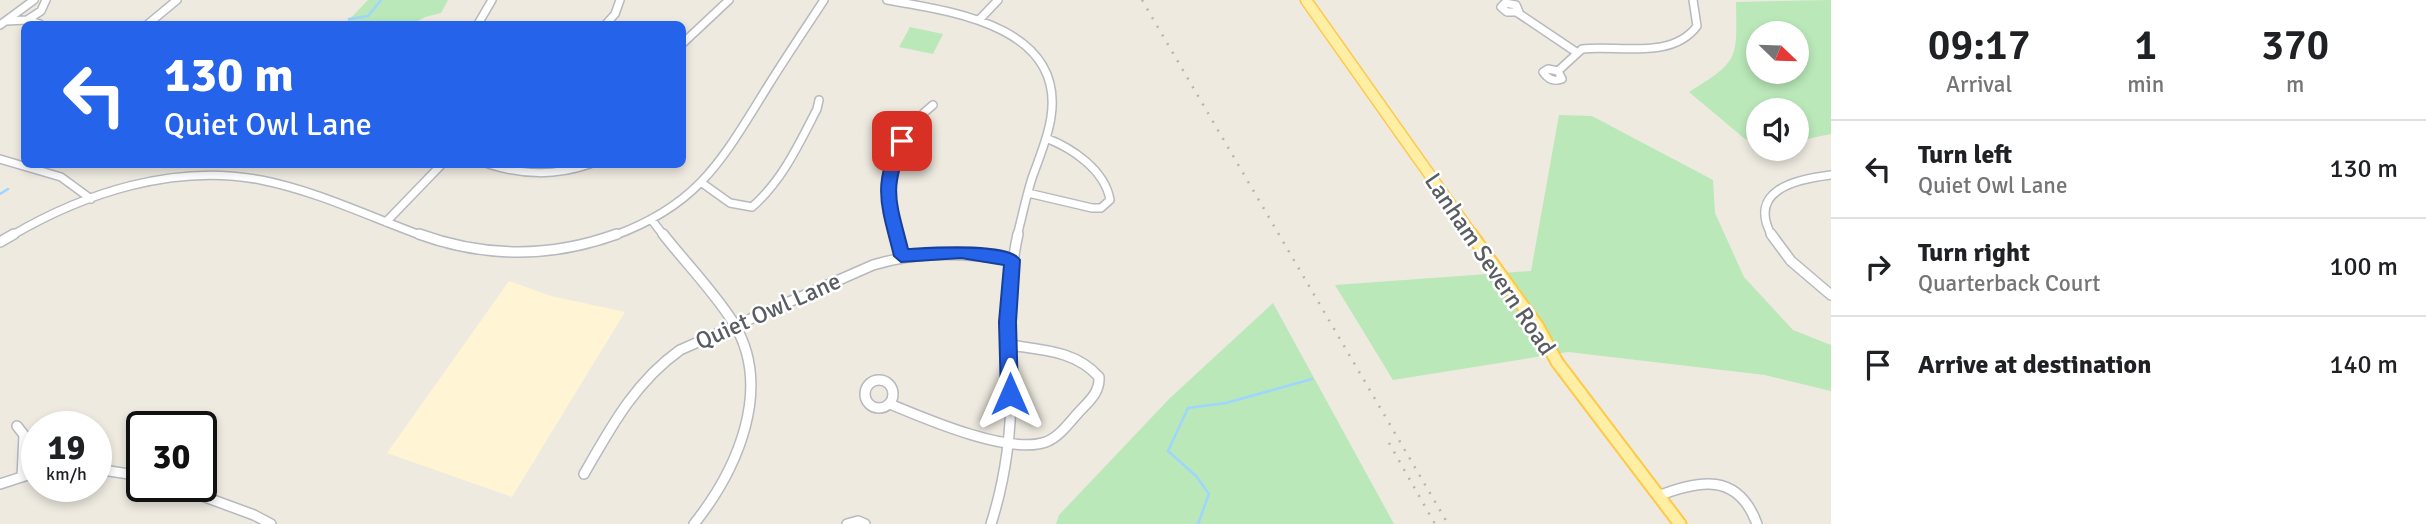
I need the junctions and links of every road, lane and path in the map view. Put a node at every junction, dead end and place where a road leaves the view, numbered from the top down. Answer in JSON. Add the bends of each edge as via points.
{"nodes":[{"id":1,"x":34,"y":0,"type":"edge"},
{"id":2,"x":46,"y":0,"type":"edge"},
{"id":3,"x":177,"y":0,"type":"edge"},
{"id":4,"x":492,"y":0,"type":"edge"},
{"id":5,"x":620,"y":0,"type":"edge"},
{"id":6,"x":729,"y":0,"type":"edge"},
{"id":7,"x":824,"y":0,"type":"edge"},
{"id":8,"x":887,"y":0,"type":"edge"},
{"id":9,"x":998,"y":0,"type":"edge"},
{"id":10,"x":1306,"y":0,"type":"edge"},
{"id":11,"x":1693,"y":0,"type":"edge"},
{"id":12,"x":911,"y":2,"type":"edge"},
{"id":13,"x":1518,"y":13,"type":"dead end"},
{"id":14,"x":27,"y":20,"type":"junction"},
{"id":15,"x":979,"y":20,"type":"junction"},
{"id":16,"x":30,"y":21,"type":"edge"},
{"id":17,"x":152,"y":21,"type":"edge"},
{"id":18,"x":480,"y":21,"type":"edge"},
{"id":19,"x":609,"y":21,"type":"edge"},
{"id":20,"x":3,"y":23,"type":"edge"},
{"id":21,"x":686,"y":40,"type":"edge"},
{"id":22,"x":1576,"y":51,"type":"junction"},
{"id":23,"x":1558,"y":71,"type":"dead end"},
{"id":24,"x":819,"y":100,"type":"dead end"},
{"id":25,"x":933,"y":105,"type":"dead end"},
{"id":26,"x":1046,"y":138,"type":"junction"},
{"id":27,"x":0,"y":159,"type":"edge"},
{"id":28,"x":21,"y":165,"type":"edge"},
{"id":29,"x":31,"y":168,"type":"edge"},
{"id":30,"x":438,"y":168,"type":"edge"},
{"id":31,"x":504,"y":168,"type":"edge"},
{"id":32,"x":576,"y":168,"type":"edge"},
{"id":33,"x":1831,"y":175,"type":"edge"},
{"id":34,"x":702,"y":183,"type":"junction"},
{"id":35,"x":1028,"y":193,"type":"junction"},
{"id":36,"x":91,"y":199,"type":"junction"},
{"id":37,"x":651,"y":219,"type":"junction"},
{"id":38,"x":386,"y":222,"type":"junction"},
{"id":39,"x":0,"y":242,"type":"edge"},
{"id":40,"x":901,"y":256,"type":"junction"},
{"id":41,"x":1012,"y":260,"type":"junction"},
{"id":42,"x":1831,"y":295,"type":"edge"},
{"id":43,"x":735,"y":325,"type":"junction"},
{"id":44,"x":1010,"y":345,"type":"junction"},
{"id":45,"x":890,"y":404,"type":"dead end"},
{"id":46,"x":17,"y":426,"type":"dead end"},
{"id":47,"x":21,"y":431,"type":"edge"},
{"id":48,"x":1009,"y":442,"type":"junction"},
{"id":49,"x":584,"y":474,"type":"dead end"},
{"id":50,"x":21,"y":477,"type":"edge"},
{"id":51,"x":0,"y":484,"type":"edge"},
{"id":52,"x":1658,"y":496,"type":"junction"},
{"id":53,"x":217,"y":501,"type":"edge"},
{"id":54,"x":271,"y":524,"type":"edge"},
{"id":55,"x":694,"y":524,"type":"edge"},
{"id":56,"x":847,"y":524,"type":"edge"},
{"id":57,"x":865,"y":524,"type":"edge"},
{"id":58,"x":991,"y":524,"type":"edge"},
{"id":59,"x":1680,"y":524,"type":"edge"},
{"id":60,"x":1757,"y":524,"type":"edge"}],
"edges":[{"from":1,"to":20,"type":"street"},
{"from":2,"to":14,"type":"street","via":[[41,11]]},
{"from":3,"to":17,"type":"street"},
{"from":4,"to":18,"type":"street"},
{"from":5,"to":19,"type":"street"},
{"from":6,"to":21,"type":"street"},
{"from":7,"to":34,"type":"street","via":[[727,153]]},
{"from":8,"to":12,"type":"street"},
{"from":9,"to":15,"type":"street"},
{"from":10,"to":52,"type":"main road","name":"Lanham Severn Road","via":[[1538,327],[1557,362]]},
{"from":11,"to":22,"type":"street","via":[[1696,29],[1682,42]]},
{"from":12,"to":15,"type":"street"},
{"from":13,"to":22,"type":"street"},
{"from":14,"to":16,"type":"street"},
{"from":14,"to":20,"type":"street"},
{"from":15,"to":26,"type":"street","via":[[1030,51],[1045,70],[1053,106]]},
{"from":22,"to":23,"type":"street"},
{"from":24,"to":34,"type":"street","via":[[787,162],[752,207],[730,202]]},
{"from":25,"to":40,"type":"street","via":[[906,134],[888,180],[887,202]]},
{"from":26,"to":35,"type":"street"},
{"from":26,"to":35,"type":"street","via":[[1072,148],[1085,159],[1111,200],[1092,208]]},
{"from":27,"to":28,"type":"street"},
{"from":29,"to":36,"type":"street","via":[[66,178]]},
{"from":30,"to":38,"type":"street"},
{"from":31,"to":32,"type":"street","via":[[529,174]]},
{"from":33,"to":42,"type":"street","via":[[1781,187],[1769,201],[1767,216],[1770,233],[1781,251]]},
{"from":34,"to":37,"type":"street"},
{"from":35,"to":41,"type":"street"},
{"from":36,"to":38,"type":"street","via":[[155,181],[240,176],[271,181]]},
{"from":36,"to":39,"type":"street"},
{"from":37,"to":38,"type":"street","via":[[584,245],[516,254],[456,248]]},
{"from":37,"to":43,"type":"street"},
{"from":40,"to":41,"type":"street","name":"Quiet Owl Lane","via":[[961,252]]},
{"from":40,"to":43,"type":"street","name":"Quiet Owl Lane"},
{"from":41,"to":44,"type":"street"},
{"from":43,"to":49,"type":"street","name":"Quiet Owl Lane","via":[[680,350],[646,376]]},
{"from":43,"to":55,"type":"street","via":[[747,362],[747,417],[726,478]]},
{"from":44,"to":48,"type":"street"},
{"from":44,"to":48,"type":"street","via":[[1070,356],[1094,371],[1100,382],[1093,397],[1055,437],[1039,444]]},
{"from":45,"to":48,"type":"street","via":[[951,428]]},
{"from":46,"to":47,"type":"street"},
{"from":48,"to":58,"type":"street"},
{"from":50,"to":51,"type":"street"},
{"from":52,"to":59,"type":"main road","name":"Lanham Severn Road"},
{"from":52,"to":60,"type":"street","via":[[1709,483],[1744,500]]},
{"from":53,"to":54,"type":"street"},
{"from":56,"to":57,"type":"street"}]}
